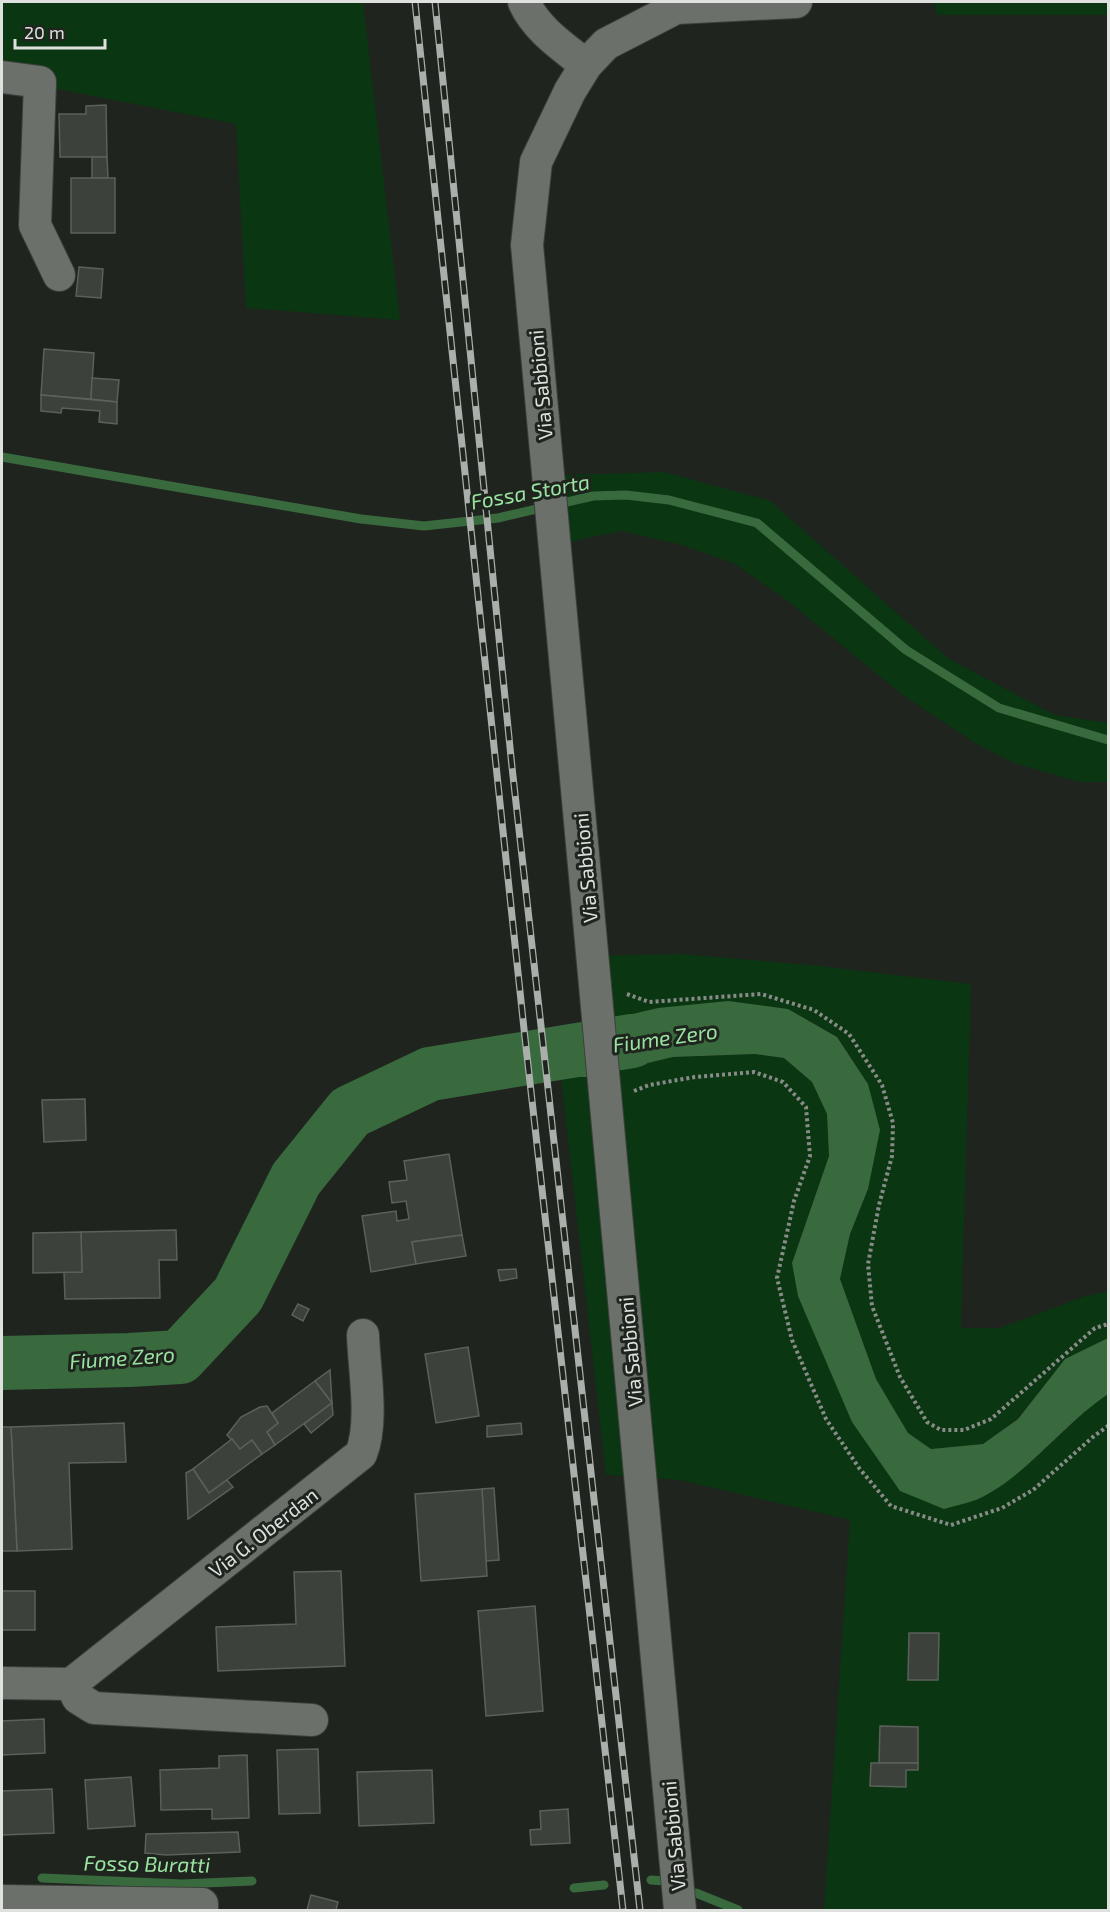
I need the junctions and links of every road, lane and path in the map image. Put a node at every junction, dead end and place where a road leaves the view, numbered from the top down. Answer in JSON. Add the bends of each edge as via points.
{"nodes":[{"id":1,"x":524,"y":2,"type":"edge"},
{"id":2,"x":796,"y":2,"type":"edge"},
{"id":3,"x":586,"y":65,"type":"junction"},
{"id":4,"x":2,"y":77,"type":"edge"},
{"id":5,"x":59,"y":275,"type":"dead end"},
{"id":6,"x":597,"y":1004,"type":"junction"},
{"id":7,"x":606,"y":1092,"type":"junction"},
{"id":8,"x":1108,"y":1324,"type":"edge"},
{"id":9,"x":363,"y":1335,"type":"dead end"},
{"id":10,"x":1108,"y":1426,"type":"edge"},
{"id":11,"x":2,"y":1683,"type":"edge"},
{"id":12,"x":71,"y":1684,"type":"junction"},
{"id":13,"x":312,"y":1720,"type":"dead end"},
{"id":14,"x":2,"y":1902,"type":"edge"},
{"id":15,"x":202,"y":1911,"type":"edge"},
{"id":16,"x":680,"y":1911,"type":"edge"}],
"edges":[{"from":1,"to":3,"type":"street","via":[[532,18]]},
{"from":2,"to":3,"type":"street","name":"Via Sabbioni","via":[[676,8],[606,44]]},
{"from":3,"to":6,"type":"street","name":"Via Sabbioni","via":[[536,162],[527,245]]},
{"from":4,"to":5,"type":"street","via":[[40,82],[35,225]]},
{"from":6,"to":7,"type":"street","name":"Via Sabbioni"},
{"from":6,"to":8,"type":"path","via":[[630,994],[649,1002],[761,994],[814,1010],[849,1034],[882,1084],[893,1123],[892,1156],[868,1264],[872,1305],[900,1377],[927,1422],[941,1430],[964,1430],[992,1419],[1095,1328]]},
{"from":7,"to":10,"type":"path","via":[[754,1072],[783,1082],[806,1107],[810,1156],[794,1201],[777,1278],[792,1340],[825,1419],[891,1506],[951,1525],[1002,1508],[1033,1490]]},
{"from":7,"to":16,"type":"street","name":"Via Sabbioni"},
{"from":9,"to":12,"type":"street","name":"Via G. Oberdan","via":[[367,1421],[361,1454]]},
{"from":11,"to":12,"type":"street"},
{"from":12,"to":13,"type":"street","via":[[78,1698],[94,1708]]},
{"from":14,"to":15,"type":"street","via":[[202,1904]]}]}
